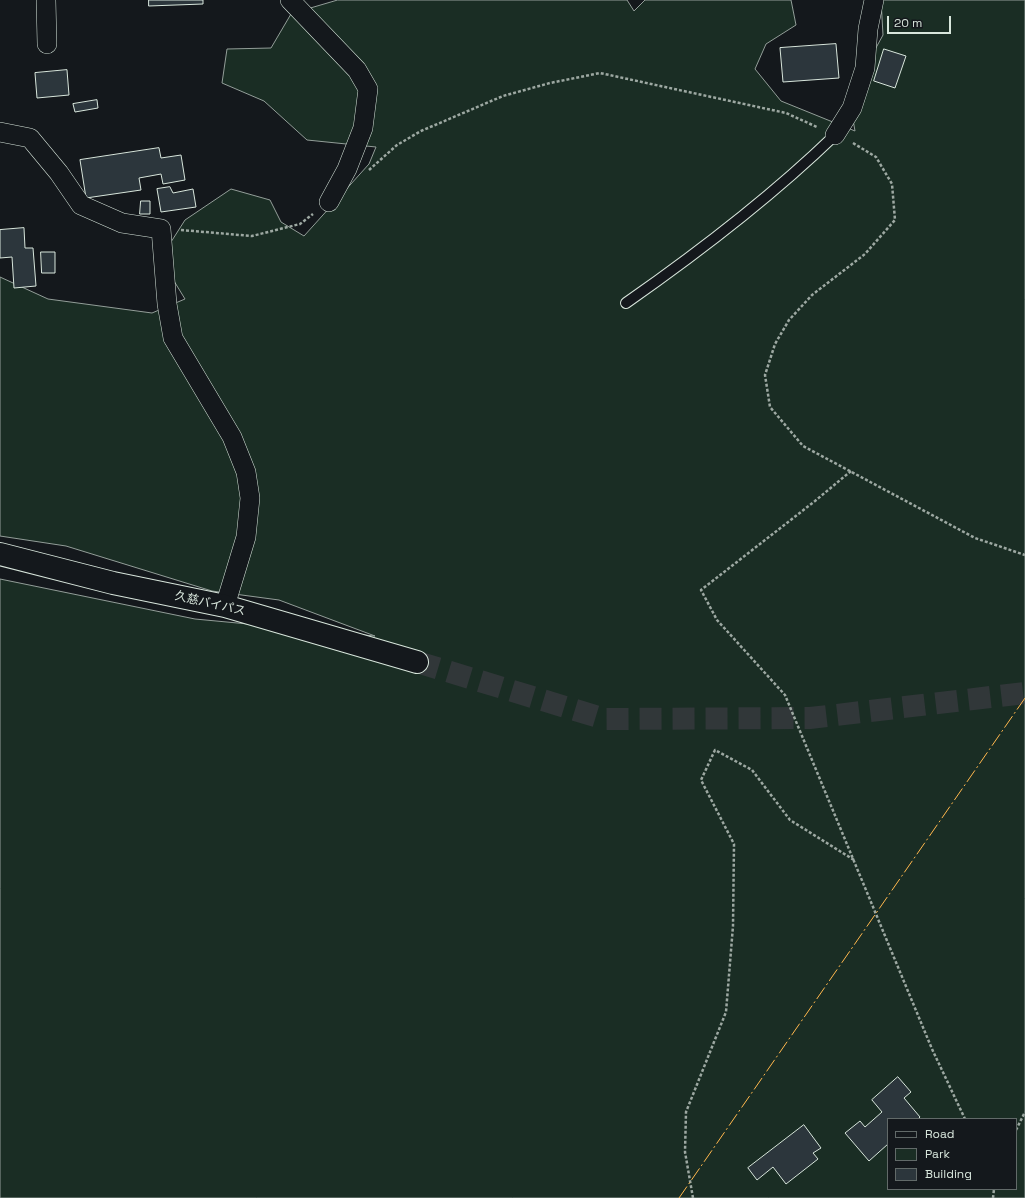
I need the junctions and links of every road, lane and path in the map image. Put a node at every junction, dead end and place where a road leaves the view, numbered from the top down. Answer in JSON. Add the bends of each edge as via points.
{"nodes":[{"id":1,"x":46,"y":0,"type":"edge"},
{"id":2,"x":290,"y":0,"type":"edge"},
{"id":3,"x":874,"y":0,"type":"edge"},
{"id":4,"x":47,"y":44,"type":"dead end"},
{"id":5,"x":0,"y":132,"type":"edge"},
{"id":6,"x":835,"y":135,"type":"junction"},
{"id":7,"x":368,"y":170,"type":"dead end"},
{"id":8,"x":329,"y":202,"type":"joint"},
{"id":9,"x":161,"y":228,"type":"junction"},
{"id":10,"x":626,"y":303,"type":"dead end"},
{"id":11,"x":851,"y":471,"type":"junction"},
{"id":12,"x":0,"y":554,"type":"edge"},
{"id":13,"x":1025,"y":555,"type":"edge"},
{"id":14,"x":226,"y":606,"type":"junction"},
{"id":15,"x":417,"y":662,"type":"tunnel mouth"},
{"id":16,"x":854,"y":861,"type":"junction"},
{"id":17,"x":1025,"y":1112,"type":"edge"},
{"id":18,"x":965,"y":1118,"type":"edge"},
{"id":19,"x":1017,"y":1128,"type":"edge"},
{"id":20,"x":693,"y":1198,"type":"edge"}],
"edges":[{"from":1,"to":4,"type":"street"},
{"from":2,"to":8,"type":"street","via":[[358,70],[368,89],[363,128],[347,169]]},
{"from":3,"to":6,"type":"street","via":[[868,29],[865,68],[852,108]]},
{"from":5,"to":9,"type":"street","via":[[30,138],[81,205],[122,223]]},
{"from":6,"to":7,"type":"path","via":[[786,113],[600,73],[550,82],[503,96],[422,131],[397,145]]},
{"from":6,"to":10,"type":"lane","via":[[796,173],[673,270]]},
{"from":6,"to":11,"type":"path","via":[[858,145],[876,157],[892,184],[895,220],[865,254],[812,295],[788,320],[774,344],[765,375],[770,407],[803,446]]},
{"from":8,"to":9,"type":"path","via":[[300,224],[252,236]]},
{"from":9,"to":14,"type":"street","via":[[167,304],[173,338],[232,437],[246,472],[250,498],[246,537]]},
{"from":11,"to":13,"type":"path","via":[[975,538]]},
{"from":11,"to":16,"type":"path","via":[[700,590],[717,620],[785,695]]},
{"from":12,"to":14,"type":"highway","name":"久慈バイパス","via":[[113,583]]},
{"from":14,"to":15,"type":"highway","name":"久慈バイパス"},
{"from":16,"to":18,"type":"path","via":[[932,1049]]},
{"from":16,"to":20,"type":"path","via":[[790,820],[752,770],[714,750],[701,780],[734,844],[733,926],[726,1012],[686,1112],[685,1152]]},
{"from":17,"to":19,"type":"path"}]}
